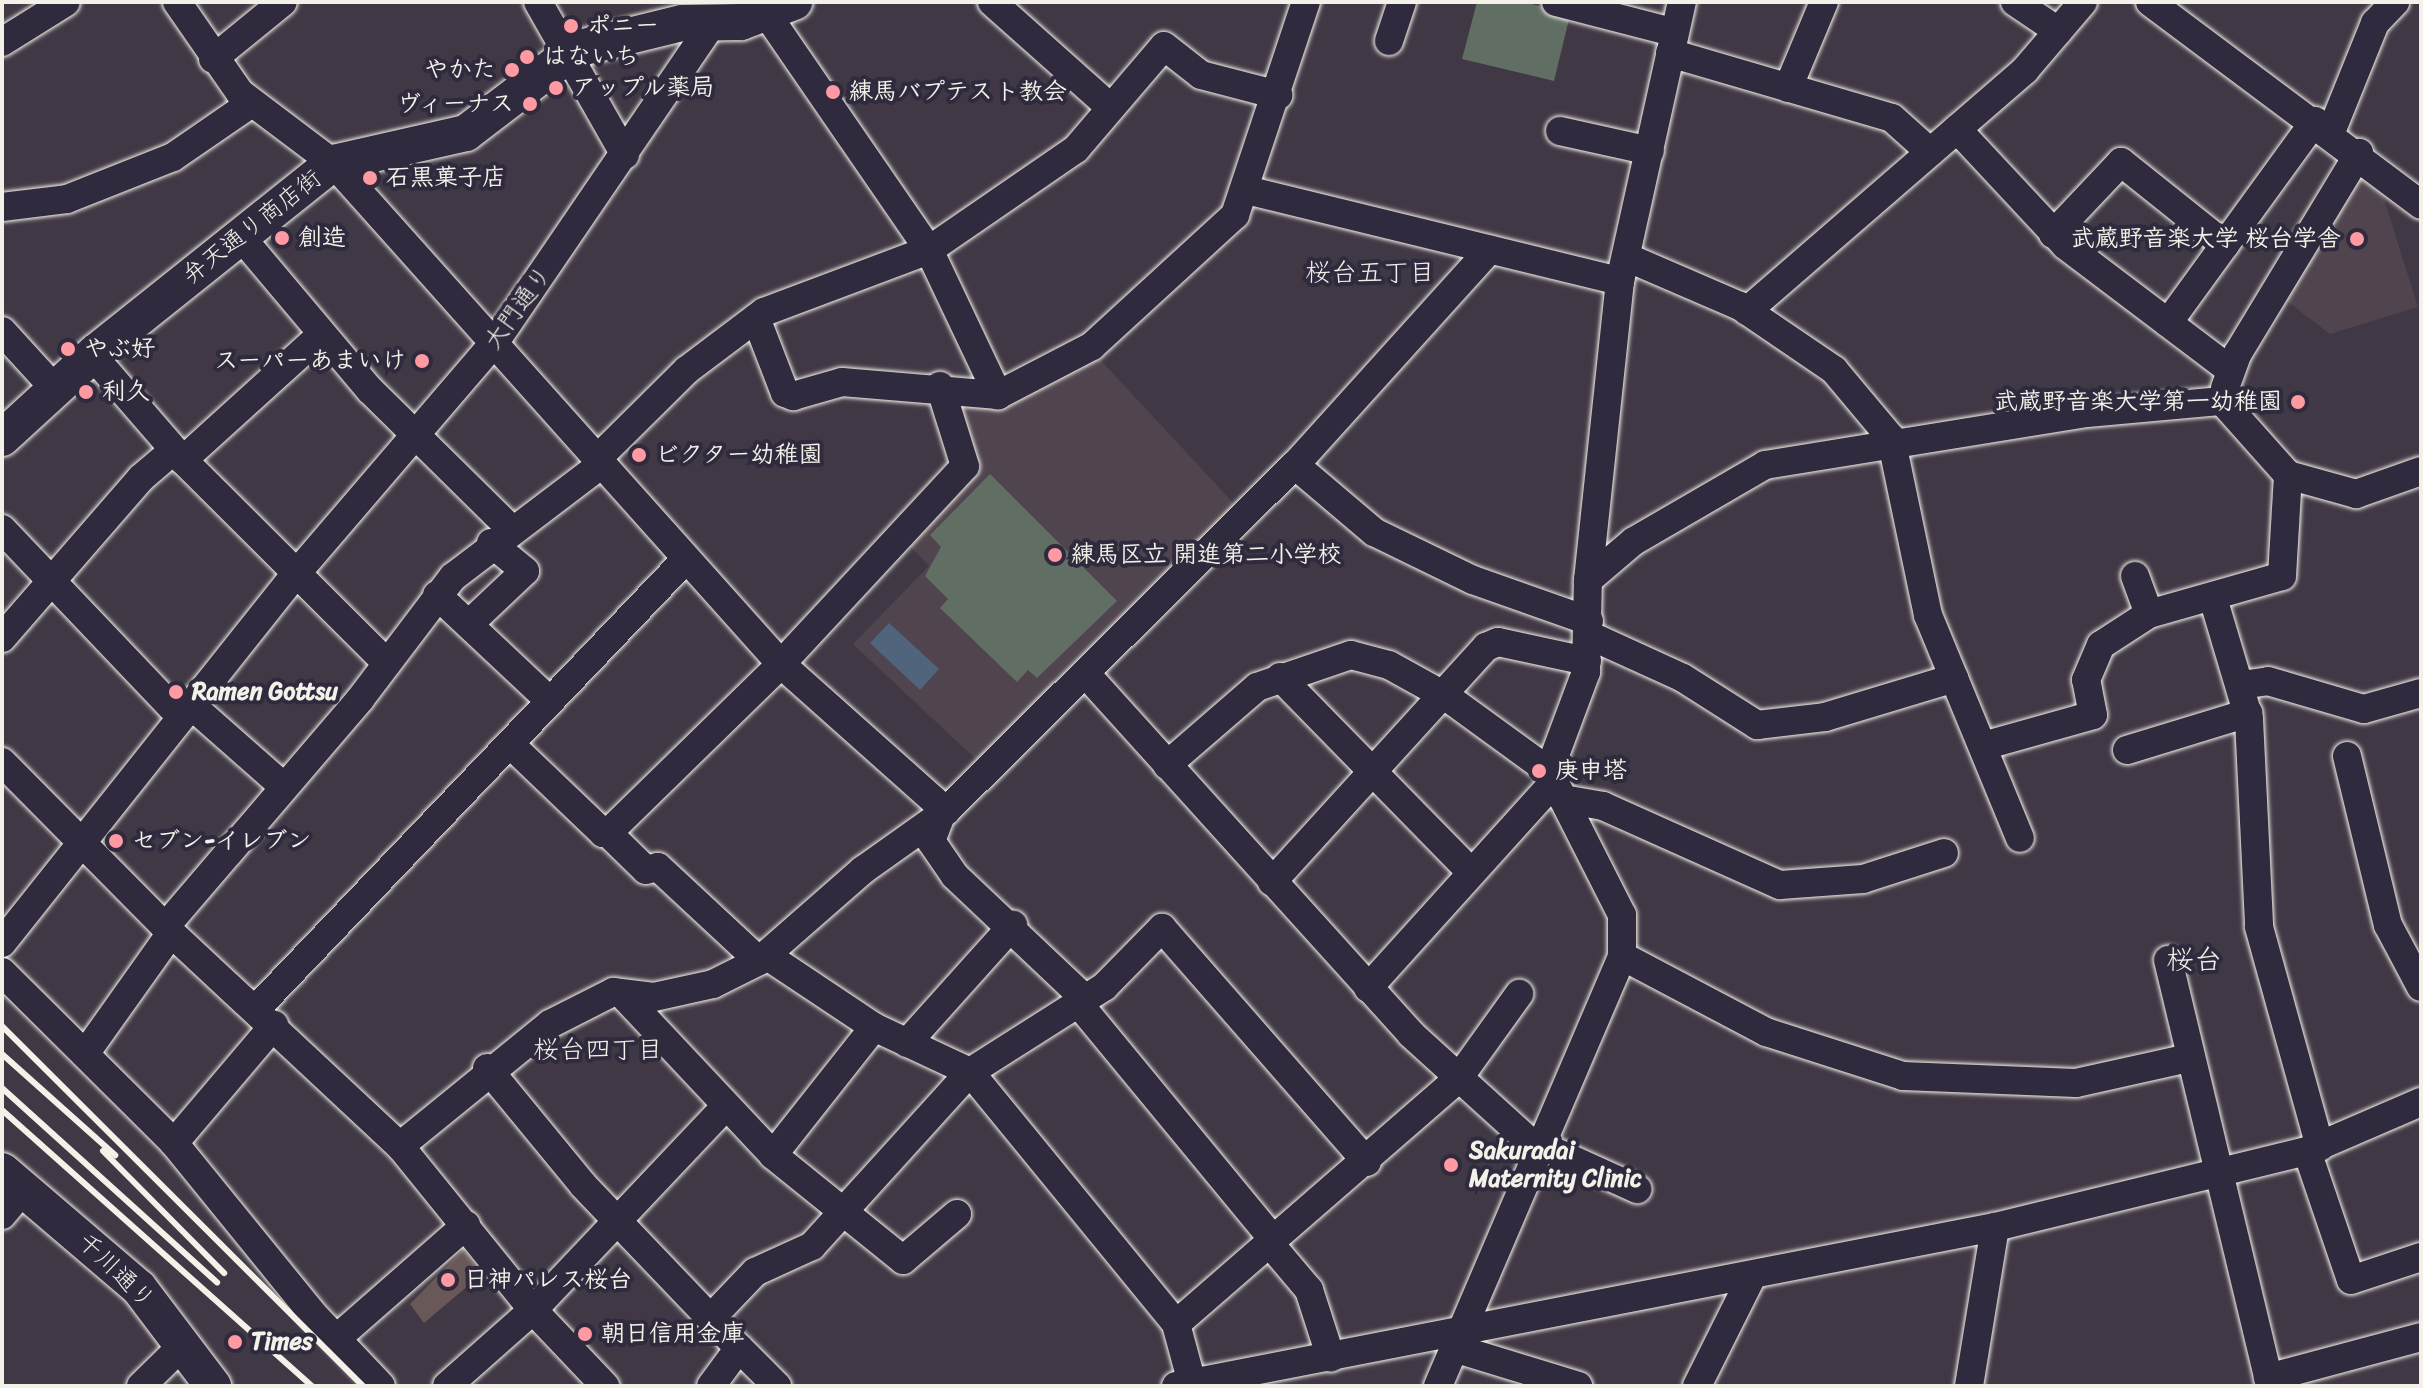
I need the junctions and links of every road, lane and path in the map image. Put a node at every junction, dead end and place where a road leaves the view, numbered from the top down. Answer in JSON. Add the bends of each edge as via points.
{"nodes":[{"id":1,"x":177,"y":2,"type":"edge"},
{"id":2,"x":283,"y":2,"type":"edge"},
{"id":3,"x":538,"y":2,"type":"edge"},
{"id":4,"x":992,"y":2,"type":"edge"},
{"id":5,"x":1306,"y":2,"type":"edge"},
{"id":6,"x":1402,"y":2,"type":"edge"},
{"id":7,"x":1556,"y":2,"type":"edge"},
{"id":8,"x":1682,"y":2,"type":"edge"},
{"id":9,"x":1824,"y":2,"type":"edge"},
{"id":10,"x":2015,"y":2,"type":"edge"},
{"id":11,"x":2083,"y":2,"type":"edge"},
{"id":12,"x":2150,"y":2,"type":"edge"},
{"id":13,"x":2395,"y":2,"type":"edge"},
{"id":14,"x":56,"y":5,"type":"edge"},
{"id":15,"x":780,"y":8,"type":"edge"},
{"id":16,"x":713,"y":22,"type":"junction"},
{"id":17,"x":2058,"y":31,"type":"junction"},
{"id":18,"x":1389,"y":41,"type":"dead end"},
{"id":19,"x":2,"y":42,"type":"edge"},
{"id":20,"x":1671,"y":42,"type":"junction"},
{"id":21,"x":570,"y":52,"type":"junction"},
{"id":22,"x":213,"y":59,"type":"junction"},
{"id":23,"x":1788,"y":88,"type":"junction"},
{"id":24,"x":1278,"y":95,"type":"junction"},
{"id":25,"x":250,"y":104,"type":"junction"},
{"id":26,"x":1110,"y":107,"type":"junction"},
{"id":27,"x":2323,"y":127,"type":"junction"},
{"id":28,"x":1957,"y":129,"type":"junction"},
{"id":29,"x":1560,"y":131,"type":"dead end"},
{"id":30,"x":1650,"y":151,"type":"junction"},
{"id":31,"x":1930,"y":152,"type":"junction"},
{"id":32,"x":2359,"y":153,"type":"junction"},
{"id":33,"x":625,"y":155,"type":"junction"},
{"id":34,"x":333,"y":163,"type":"junction"},
{"id":35,"x":1246,"y":190,"type":"junction"},
{"id":36,"x":2421,"y":205,"type":"edge"},
{"id":37,"x":2,"y":207,"type":"edge"},
{"id":38,"x":2053,"y":234,"type":"junction"},
{"id":39,"x":241,"y":237,"type":"junction"},
{"id":40,"x":2225,"y":245,"type":"junction"},
{"id":41,"x":929,"y":250,"type":"junction"},
{"id":42,"x":1489,"y":250,"type":"junction"},
{"id":43,"x":1623,"y":269,"type":"junction"},
{"id":44,"x":1747,"y":311,"type":"junction"},
{"id":45,"x":756,"y":318,"type":"junction"},
{"id":46,"x":2168,"y":323,"type":"junction"},
{"id":47,"x":2,"y":331,"type":"edge"},
{"id":48,"x":321,"y":335,"type":"junction"},
{"id":49,"x":495,"y":342,"type":"junction"},
{"id":50,"x":92,"y":355,"type":"junction"},
{"id":51,"x":2229,"y":369,"type":"junction"},
{"id":52,"x":940,"y":386,"type":"junction"},
{"id":53,"x":54,"y":388,"type":"junction"},
{"id":54,"x":998,"y":395,"type":"junction"},
{"id":55,"x":2222,"y":401,"type":"junction"},
{"id":56,"x":416,"y":436,"type":"junction"},
{"id":57,"x":2,"y":438,"type":"edge"},
{"id":58,"x":1895,"y":444,"type":"junction"},
{"id":59,"x":179,"y":455,"type":"junction"},
{"id":60,"x":600,"y":461,"type":"junction"},
{"id":61,"x":1295,"y":465,"type":"junction"},
{"id":62,"x":2421,"y":471,"type":"edge"},
{"id":63,"x":2288,"y":475,"type":"junction"},
{"id":64,"x":2,"y":529,"type":"edge"},
{"id":65,"x":500,"y":536,"type":"junction"},
{"id":66,"x":686,"y":559,"type":"junction"},
{"id":67,"x":296,"y":574,"type":"junction"},
{"id":68,"x":2135,"y":576,"type":"dead end"},
{"id":69,"x":51,"y":580,"type":"junction"},
{"id":70,"x":1588,"y":580,"type":"junction"},
{"id":71,"x":437,"y":595,"type":"junction"},
{"id":72,"x":2213,"y":598,"type":"junction"},
{"id":73,"x":2149,"y":614,"type":"junction"},
{"id":74,"x":469,"y":624,"type":"junction"},
{"id":75,"x":2,"y":638,"type":"edge"},
{"id":76,"x":1589,"y":639,"type":"junction"},
{"id":77,"x":387,"y":663,"type":"junction"},
{"id":78,"x":781,"y":664,"type":"junction"},
{"id":79,"x":1086,"y":674,"type":"junction"},
{"id":80,"x":1280,"y":677,"type":"junction"},
{"id":81,"x":1954,"y":678,"type":"junction"},
{"id":82,"x":2241,"y":685,"type":"junction"},
{"id":83,"x":2421,"y":693,"type":"edge"},
{"id":84,"x":1447,"y":697,"type":"junction"},
{"id":85,"x":550,"y":701,"type":"junction"},
{"id":86,"x":186,"y":711,"type":"junction"},
{"id":87,"x":2248,"y":713,"type":"junction"},
{"id":88,"x":510,"y":744,"type":"junction"},
{"id":89,"x":1983,"y":746,"type":"junction"},
{"id":90,"x":2127,"y":750,"type":"dead end"},
{"id":91,"x":2347,"y":756,"type":"dead end"},
{"id":92,"x":2,"y":762,"type":"edge"},
{"id":93,"x":1167,"y":765,"type":"junction"},
{"id":94,"x":1372,"y":773,"type":"junction"},
{"id":95,"x":1555,"y":784,"type":"junction"},
{"id":96,"x":284,"y":787,"type":"junction"},
{"id":97,"x":944,"y":813,"type":"junction"},
{"id":98,"x":607,"y":832,"type":"junction"},
{"id":99,"x":2020,"y":838,"type":"dead end"},
{"id":100,"x":80,"y":840,"type":"junction"},
{"id":101,"x":1944,"y":853,"type":"dead end"},
{"id":102,"x":1470,"y":871,"type":"junction"},
{"id":103,"x":1272,"y":882,"type":"junction"},
{"id":104,"x":1013,"y":925,"type":"junction"},
{"id":105,"x":168,"y":930,"type":"junction"},
{"id":106,"x":2,"y":943,"type":"edge"},
{"id":107,"x":1622,"y":956,"type":"junction"},
{"id":108,"x":763,"y":958,"type":"junction"},
{"id":109,"x":2168,"y":960,"type":"dead end"},
{"id":110,"x":2,"y":972,"type":"edge"},
{"id":111,"x":2419,"y":979,"type":"edge"},
{"id":112,"x":1368,"y":988,"type":"junction"},
{"id":113,"x":1519,"y":994,"type":"dead end"},
{"id":114,"x":623,"y":995,"type":"junction"},
{"id":115,"x":1082,"y":1002,"type":"junction"},
{"id":116,"x":266,"y":1017,"type":"junction"},
{"id":117,"x":874,"y":1027,"type":"junction"},
{"id":118,"x":907,"y":1043,"type":"junction"},
{"id":119,"x":85,"y":1054,"type":"junction"},
{"id":120,"x":2189,"y":1058,"type":"junction"},
{"id":121,"x":487,"y":1068,"type":"junction"},
{"id":122,"x":970,"y":1072,"type":"junction"},
{"id":123,"x":1458,"y":1079,"type":"junction"},
{"id":124,"x":2421,"y":1102,"type":"edge"},
{"id":125,"x":724,"y":1108,"type":"junction"},
{"id":126,"x":174,"y":1143,"type":"junction"},
{"id":127,"x":400,"y":1146,"type":"junction"},
{"id":128,"x":1539,"y":1147,"type":"junction"},
{"id":129,"x":2313,"y":1149,"type":"junction"},
{"id":130,"x":773,"y":1155,"type":"junction"},
{"id":131,"x":1367,"y":1162,"type":"junction"},
{"id":132,"x":2217,"y":1173,"type":"junction"},
{"id":133,"x":1637,"y":1189,"type":"dead end"},
{"id":134,"x":9,"y":1191,"type":"edge"},
{"id":135,"x":840,"y":1212,"type":"junction"},
{"id":136,"x":957,"y":1214,"type":"dead end"},
{"id":137,"x":619,"y":1224,"type":"junction"},
{"id":138,"x":466,"y":1225,"type":"junction"},
{"id":139,"x":1995,"y":1227,"type":"junction"},
{"id":140,"x":1273,"y":1244,"type":"junction"},
{"id":141,"x":2421,"y":1257,"type":"edge"},
{"id":142,"x":1752,"y":1276,"type":"junction"},
{"id":143,"x":533,"y":1310,"type":"junction"},
{"id":144,"x":711,"y":1318,"type":"junction"},
{"id":145,"x":1176,"y":1324,"type":"junction"},
{"id":146,"x":2421,"y":1337,"type":"edge"},
{"id":147,"x":336,"y":1339,"type":"junction"},
{"id":148,"x":1457,"y":1340,"type":"junction"},
{"id":149,"x":183,"y":1345,"type":"junction"},
{"id":150,"x":739,"y":1348,"type":"junction"},
{"id":151,"x":1331,"y":1358,"type":"junction"},
{"id":152,"x":2269,"y":1382,"type":"edge"},
{"id":153,"x":600,"y":1384,"type":"edge"},
{"id":154,"x":1184,"y":1384,"type":"edge"},
{"id":155,"x":141,"y":1386,"type":"edge"},
{"id":156,"x":213,"y":1386,"type":"edge"},
{"id":157,"x":381,"y":1386,"type":"edge"},
{"id":158,"x":447,"y":1386,"type":"edge"},
{"id":159,"x":711,"y":1386,"type":"edge"},
{"id":160,"x":777,"y":1386,"type":"edge"},
{"id":161,"x":1438,"y":1386,"type":"edge"},
{"id":162,"x":1578,"y":1386,"type":"edge"},
{"id":163,"x":1697,"y":1386,"type":"edge"},
{"id":164,"x":1969,"y":1386,"type":"edge"}],
"edges":[{"from":1,"to":22,"type":"street"},
{"from":2,"to":22,"type":"street"},
{"from":3,"to":21,"type":"street"},
{"from":4,"to":26,"type":"street"},
{"from":5,"to":24,"type":"street"},
{"from":6,"to":18,"type":"street"},
{"from":7,"to":20,"type":"street"},
{"from":8,"to":20,"type":"street"},
{"from":9,"to":23,"type":"street"},
{"from":10,"to":17,"type":"street"},
{"from":11,"to":17,"type":"street"},
{"from":12,"to":27,"type":"street"},
{"from":13,"to":27,"type":"street","via":[[2375,23]]},
{"from":14,"to":19,"type":"street"},
{"from":15,"to":16,"type":"main road","name":"弁天通り商店街"},
{"from":15,"to":41,"type":"street"},
{"from":16,"to":21,"type":"main road","name":"弁天通り商店街","via":[[645,30]]},
{"from":16,"to":33,"type":"street","name":"大門通り"},
{"from":17,"to":28,"type":"street"},
{"from":20,"to":23,"type":"street"},
{"from":20,"to":30,"type":"street"},
{"from":21,"to":33,"type":"street"},
{"from":21,"to":34,"type":"main road","name":"弁天通り商店街","via":[[466,133]]},
{"from":22,"to":25,"type":"street"},
{"from":23,"to":31,"type":"street","via":[[1892,118]]},
{"from":24,"to":26,"type":"street","via":[[1201,75],[1164,46]]},
{"from":24,"to":35,"type":"street"},
{"from":25,"to":34,"type":"street"},
{"from":25,"to":37,"type":"street","via":[[173,157],[67,199]]},
{"from":26,"to":41,"type":"street","via":[[1076,149]]},
{"from":27,"to":32,"type":"street"},
{"from":27,"to":40,"type":"street"},
{"from":28,"to":31,"type":"street"},
{"from":28,"to":38,"type":"street"},
{"from":29,"to":30,"type":"street"},
{"from":30,"to":43,"type":"street"},
{"from":31,"to":44,"type":"street"},
{"from":32,"to":36,"type":"street"},
{"from":32,"to":51,"type":"street"},
{"from":33,"to":49,"type":"street","name":"大門通り"},
{"from":34,"to":39,"type":"main road","name":"弁天通り商店街"},
{"from":34,"to":49,"type":"street"},
{"from":35,"to":42,"type":"street"},
{"from":35,"to":54,"type":"street","via":[[1235,215],[1134,314]]},
{"from":38,"to":40,"type":"street","via":[[2121,162]]},
{"from":38,"to":46,"type":"street"},
{"from":39,"to":48,"type":"street"},
{"from":39,"to":50,"type":"main road","name":"弁天通り商店街"},
{"from":40,"to":46,"type":"street"},
{"from":41,"to":45,"type":"street"},
{"from":41,"to":54,"type":"street"},
{"from":42,"to":43,"type":"street"},
{"from":42,"to":61,"type":"street"},
{"from":43,"to":44,"type":"street"},
{"from":43,"to":70,"type":"street"},
{"from":44,"to":58,"type":"street","via":[[1846,380]]},
{"from":45,"to":52,"type":"street","via":[[785,393],[793,396],[842,382]]},
{"from":45,"to":60,"type":"street","via":[[687,370]]},
{"from":46,"to":51,"type":"street"},
{"from":47,"to":53,"type":"street"},
{"from":48,"to":56,"type":"street"},
{"from":48,"to":59,"type":"street"},
{"from":49,"to":56,"type":"street","name":"大門通り"},
{"from":49,"to":60,"type":"street"},
{"from":50,"to":53,"type":"main road","name":"弁天通り商店街"},
{"from":50,"to":59,"type":"street"},
{"from":51,"to":55,"type":"street"},
{"from":52,"to":54,"type":"street"},
{"from":52,"to":78,"type":"street","via":[[965,466]]},
{"from":53,"to":57,"type":"main road","name":"弁天通り商店街"},
{"from":55,"to":58,"type":"street","via":[[2087,413]]},
{"from":55,"to":63,"type":"street"},
{"from":56,"to":65,"type":"street"},
{"from":56,"to":67,"type":"street","name":"大門通り"},
{"from":58,"to":70,"type":"street","via":[[1765,465],[1634,541]]},
{"from":58,"to":81,"type":"street","via":[[1928,615]]},
{"from":59,"to":67,"type":"street"},
{"from":59,"to":69,"type":"street"},
{"from":60,"to":65,"type":"street"},
{"from":60,"to":66,"type":"street"},
{"from":61,"to":76,"type":"street","via":[[1374,532]]},
{"from":61,"to":79,"type":"street"},
{"from":62,"to":63,"type":"street","via":[[2356,494]]},
{"from":63,"to":72,"type":"street","via":[[2282,576]]},
{"from":64,"to":69,"type":"street"},
{"from":65,"to":71,"type":"street"},
{"from":65,"to":74,"type":"street","via":[[525,571]]},
{"from":66,"to":78,"type":"street"},
{"from":66,"to":85,"type":"street"},
{"from":67,"to":77,"type":"street"},
{"from":67,"to":86,"type":"street","name":"大門通り"},
{"from":68,"to":73,"type":"street"},
{"from":69,"to":75,"type":"street"},
{"from":69,"to":86,"type":"street"},
{"from":70,"to":76,"type":"street"},
{"from":71,"to":74,"type":"street"},
{"from":71,"to":77,"type":"street"},
{"from":72,"to":73,"type":"street"},
{"from":72,"to":82,"type":"street"},
{"from":73,"to":89,"type":"street","via":[[2101,645],[2086,680],[2093,715]]},
{"from":74,"to":85,"type":"street"},
{"from":76,"to":81,"type":"street","via":[[1683,678],[1757,725],[1825,717]]},
{"from":76,"to":84,"type":"street","via":[[1498,642]]},
{"from":76,"to":95,"type":"street"},
{"from":77,"to":96,"type":"street"},
{"from":78,"to":97,"type":"street"},
{"from":78,"to":98,"type":"street"},
{"from":79,"to":93,"type":"street"},
{"from":79,"to":97,"type":"street"},
{"from":80,"to":84,"type":"street","via":[[1351,655],[1389,665]]},
{"from":80,"to":93,"type":"street","via":[[1245,696]]},
{"from":80,"to":94,"type":"street"},
{"from":81,"to":89,"type":"street"},
{"from":82,"to":83,"type":"street","via":[[2268,681],[2364,709]]},
{"from":82,"to":87,"type":"street"},
{"from":84,"to":94,"type":"street"},
{"from":84,"to":95,"type":"street"},
{"from":85,"to":88,"type":"street"},
{"from":86,"to":96,"type":"street"},
{"from":86,"to":100,"type":"street","name":"大門通り"},
{"from":87,"to":90,"type":"street"},
{"from":87,"to":129,"type":"street","via":[[2259,927]]},
{"from":88,"to":98,"type":"street"},
{"from":88,"to":116,"type":"street"},
{"from":89,"to":99,"type":"street"},
{"from":91,"to":111,"type":"street","via":[[2388,925]]},
{"from":92,"to":100,"type":"street"},
{"from":93,"to":103,"type":"street"},
{"from":94,"to":102,"type":"street"},
{"from":94,"to":103,"type":"street"},
{"from":95,"to":101,"type":"street","via":[[1780,885],[1863,879]]},
{"from":95,"to":102,"type":"street"},
{"from":95,"to":107,"type":"street","via":[[1622,915]]},
{"from":96,"to":105,"type":"street"},
{"from":97,"to":104,"type":"street","via":[[934,849]]},
{"from":97,"to":108,"type":"street","via":[[863,870]]},
{"from":98,"to":108,"type":"street","via":[[646,870],[658,867]]},
{"from":100,"to":105,"type":"street"},
{"from":100,"to":106,"type":"street","name":"大門通り"},
{"from":102,"to":112,"type":"street"},
{"from":103,"to":112,"type":"street"},
{"from":104,"to":115,"type":"street"},
{"from":104,"to":118,"type":"street"},
{"from":105,"to":116,"type":"street"},
{"from":105,"to":119,"type":"street"},
{"from":107,"to":120,"type":"street","via":[[1766,1032],[1903,1076],[2076,1083]]},
{"from":107,"to":128,"type":"street"},
{"from":108,"to":114,"type":"street","via":[[713,984]]},
{"from":108,"to":117,"type":"street"},
{"from":109,"to":120,"type":"street"},
{"from":110,"to":119,"type":"street"},
{"from":112,"to":123,"type":"street"},
{"from":113,"to":123,"type":"street"},
{"from":114,"to":121,"type":"street","via":[[613,992],[550,1024]]},
{"from":114,"to":125,"type":"street"},
{"from":115,"to":122,"type":"street"},
{"from":115,"to":131,"type":"street","via":[[1162,928]]},
{"from":115,"to":140,"type":"street"},
{"from":116,"to":126,"type":"street"},
{"from":116,"to":127,"type":"street"},
{"from":117,"to":118,"type":"street"},
{"from":117,"to":130,"type":"street"},
{"from":118,"to":122,"type":"street"},
{"from":119,"to":126,"type":"street"},
{"from":120,"to":132,"type":"street"},
{"from":121,"to":127,"type":"street"},
{"from":121,"to":137,"type":"street"},
{"from":122,"to":135,"type":"street"},
{"from":122,"to":145,"type":"street"},
{"from":123,"to":128,"type":"street"},
{"from":123,"to":131,"type":"street"},
{"from":124,"to":129,"type":"street"},
{"from":125,"to":130,"type":"street"},
{"from":125,"to":137,"type":"street"},
{"from":126,"to":147,"type":"street"},
{"from":127,"to":138,"type":"street"},
{"from":128,"to":133,"type":"street"},
{"from":128,"to":148,"type":"street"},
{"from":129,"to":132,"type":"street"},
{"from":129,"to":141,"type":"street","via":[[2351,1280]]},
{"from":130,"to":135,"type":"street"},
{"from":131,"to":140,"type":"street"},
{"from":132,"to":139,"type":"street"},
{"from":132,"to":152,"type":"street"},
{"from":134,"to":149,"type":"main road","name":"千川通り","via":[[118,1267]]},
{"from":135,"to":136,"type":"street","via":[[903,1260]]},
{"from":135,"to":144,"type":"street","via":[[812,1246],[755,1272]]},
{"from":137,"to":143,"type":"street"},
{"from":137,"to":144,"type":"street"},
{"from":138,"to":143,"type":"street"},
{"from":138,"to":147,"type":"street"},
{"from":139,"to":142,"type":"street"},
{"from":139,"to":164,"type":"street"},
{"from":140,"to":145,"type":"street"},
{"from":140,"to":151,"type":"street","via":[[1309,1290]]},
{"from":142,"to":148,"type":"street"},
{"from":142,"to":163,"type":"street"},
{"from":143,"to":153,"type":"street"},
{"from":143,"to":158,"type":"street"},
{"from":144,"to":150,"type":"street"},
{"from":145,"to":154,"type":"street"},
{"from":146,"to":152,"type":"street"},
{"from":147,"to":157,"type":"street"},
{"from":148,"to":151,"type":"street"},
{"from":148,"to":161,"type":"street"},
{"from":148,"to":162,"type":"street"},
{"from":149,"to":155,"type":"street"},
{"from":149,"to":156,"type":"main road","name":"千川通り"},
{"from":150,"to":159,"type":"street"},
{"from":150,"to":160,"type":"street"},
{"from":151,"to":154,"type":"street"}]}
